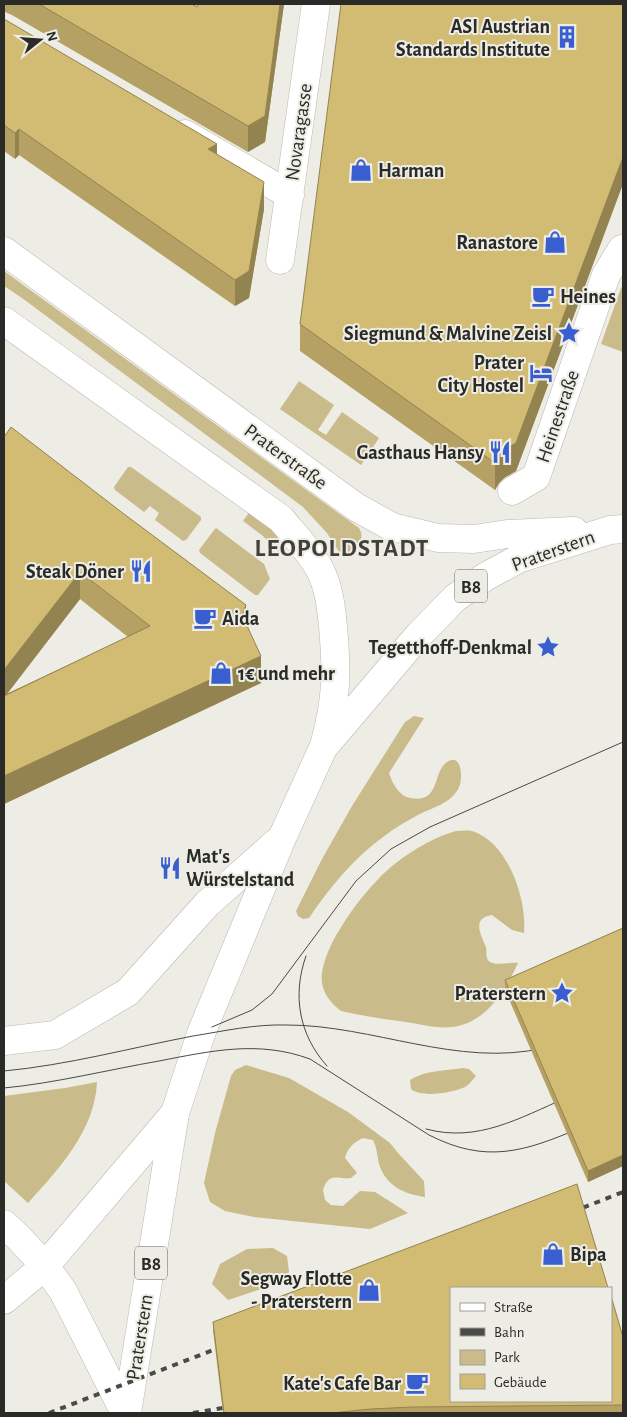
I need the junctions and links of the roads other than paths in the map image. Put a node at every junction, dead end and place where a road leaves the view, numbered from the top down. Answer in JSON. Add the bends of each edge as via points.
{"nodes":[{"id":1,"x":316,"y":4,"type":"edge"},
{"id":2,"x":164,"y":121,"type":"edge"},
{"id":3,"x":290,"y":195,"type":"junction"},
{"id":4,"x":623,"y":250,"type":"edge"},
{"id":5,"x":4,"y":252,"type":"edge"},
{"id":6,"x":280,"y":260,"type":"dead end"},
{"id":7,"x":4,"y":321,"type":"edge"},
{"id":8,"x":512,"y":490,"type":"dead end"},
{"id":9,"x":617,"y":529,"type":"edge"},
{"id":10,"x":323,"y":748,"type":"junction"},
{"id":11,"x":282,"y":838,"type":"junction"},
{"id":12,"x":4,"y":1041,"type":"edge"},
{"id":13,"x":175,"y":1113,"type":"junction"},
{"id":14,"x":4,"y":1224,"type":"edge"},
{"id":15,"x":45,"y":1266,"type":"junction"},
{"id":16,"x":4,"y":1300,"type":"edge"},
{"id":17,"x":126,"y":1413,"type":"edge"}],
"edges":[{"from":1,"to":3,"type":"main road","name":"Novaragasse"},
{"from":2,"to":3,"type":"main road"},
{"from":3,"to":6,"type":"main road","name":"Novaragasse"},
{"from":4,"to":8,"type":"main road","name":"Heinestraße","via":[[606,275],[536,477]]},
{"from":5,"to":9,"type":"main road","name":"Praterstraße","via":[[356,507],[392,527],[438,538],[474,539],[507,534]]},
{"from":7,"to":10,"type":"main road","via":[[282,518],[314,561],[325,582],[331,606],[336,670],[332,718]]},
{"from":9,"to":10,"type":"main road","name":"Praterstern","number":"B8","via":[[518,559],[455,598],[418,636]]},
{"from":10,"to":11,"type":"main road","name":"Praterstern","number":"B8"},
{"from":11,"to":12,"type":"main road","number":"B8","via":[[207,904],[128,992],[55,1034]]},
{"from":11,"to":13,"type":"main road","name":"Praterstern","number":"B8","via":[[202,1030]]},
{"from":13,"to":15,"type":"main road","name":"Praterstern"},
{"from":13,"to":17,"type":"main road","name":"Praterstern","number":"B8"},
{"from":14,"to":15,"type":"main road","number":"B8"},
{"from":15,"to":16,"type":"main road","name":"Praterstern"},
{"from":15,"to":17,"type":"main road","number":"B8","via":[[63,1291]]}]}
